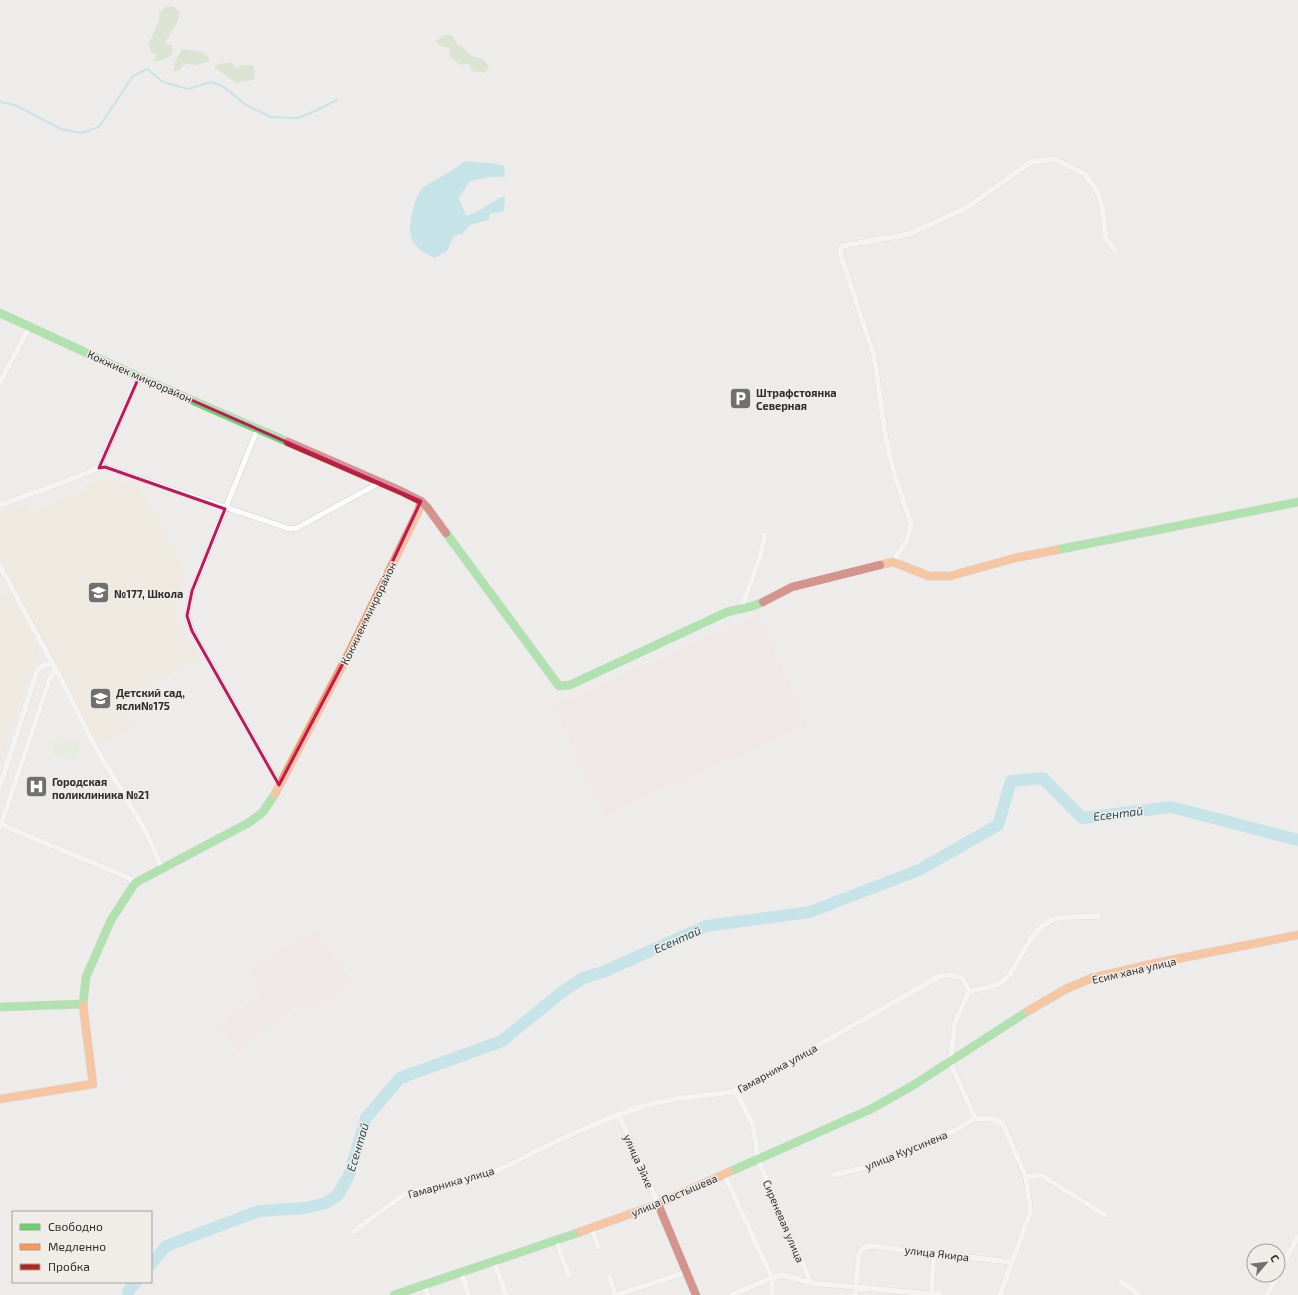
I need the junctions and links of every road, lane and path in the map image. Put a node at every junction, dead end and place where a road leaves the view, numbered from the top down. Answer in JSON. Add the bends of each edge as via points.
{"nodes":[{"id":1,"x":1115,"y":250,"type":"dead end"},
{"id":2,"x":0,"y":313,"type":"edge"},
{"id":3,"x":30,"y":326,"type":"junction"},
{"id":4,"x":139,"y":377,"type":"junction"},
{"id":5,"x":0,"y":382,"type":"edge"},
{"id":6,"x":258,"y":428,"type":"junction"},
{"id":7,"x":99,"y":468,"type":"junction"},
{"id":8,"x":381,"y":482,"type":"junction"},
{"id":9,"x":421,"y":501,"type":"junction"},
{"id":10,"x":1298,"y":502,"type":"edge"},
{"id":11,"x":0,"y":505,"type":"edge"},
{"id":12,"x":225,"y":509,"type":"junction"},
{"id":13,"x":765,"y":536,"type":"dead end"},
{"id":14,"x":893,"y":562,"type":"junction"},
{"id":15,"x":0,"y":566,"type":"edge"},
{"id":16,"x":741,"y":609,"type":"junction"},
{"id":17,"x":55,"y":667,"type":"junction"},
{"id":18,"x":0,"y":786,"type":"edge"},
{"id":19,"x":279,"y":786,"type":"junction"},
{"id":20,"x":0,"y":826,"type":"edge"},
{"id":21,"x":162,"y":868,"type":"junction"},
{"id":22,"x":135,"y":883,"type":"junction"},
{"id":23,"x":1099,"y":916,"type":"dead end"},
{"id":24,"x":1298,"y":935,"type":"edge"},
{"id":25,"x":969,"y":991,"type":"junction"},
{"id":26,"x":83,"y":1004,"type":"junction"},
{"id":27,"x":0,"y":1007,"type":"edge"},
{"id":28,"x":946,"y":1064,"type":"junction"},
{"id":29,"x":736,"y":1091,"type":"junction"},
{"id":30,"x":0,"y":1099,"type":"edge"},
{"id":31,"x":619,"y":1115,"type":"junction"},
{"id":32,"x":975,"y":1118,"type":"junction"},
{"id":33,"x":758,"y":1160,"type":"junction"},
{"id":34,"x":724,"y":1174,"type":"junction"},
{"id":35,"x":834,"y":1175,"type":"dead end"},
{"id":36,"x":1026,"y":1177,"type":"junction"},
{"id":37,"x":658,"y":1204,"type":"junction"},
{"id":38,"x":1105,"y":1215,"type":"dead end"},
{"id":39,"x":592,"y":1228,"type":"junction"},
{"id":40,"x":354,"y":1231,"type":"dead end"},
{"id":41,"x":1298,"y":1236,"type":"edge"},
{"id":42,"x":556,"y":1240,"type":"junction"},
{"id":43,"x":598,"y":1247,"type":"dead end"},
{"id":44,"x":934,"y":1253,"type":"junction"},
{"id":45,"x":1286,"y":1259,"type":"edge"},
{"id":46,"x":494,"y":1261,"type":"junction"},
{"id":47,"x":1012,"y":1262,"type":"junction"},
{"id":48,"x":461,"y":1272,"type":"junction"},
{"id":49,"x":687,"y":1272,"type":"junction"},
{"id":50,"x":569,"y":1276,"type":"dead end"},
{"id":51,"x":610,"y":1278,"type":"dead end"},
{"id":52,"x":773,"y":1278,"type":"junction"},
{"id":53,"x":1121,"y":1281,"type":"dead end"},
{"id":54,"x":811,"y":1283,"type":"junction"},
{"id":55,"x":1274,"y":1283,"type":"edge"},
{"id":56,"x":424,"y":1284,"type":"junction"},
{"id":57,"x":856,"y":1288,"type":"junction"},
{"id":58,"x":931,"y":1294,"type":"edge"},
{"id":59,"x":394,"y":1295,"type":"edge"},
{"id":60,"x":428,"y":1295,"type":"edge"},
{"id":61,"x":468,"y":1295,"type":"edge"},
{"id":62,"x":506,"y":1295,"type":"edge"},
{"id":63,"x":615,"y":1295,"type":"edge"},
{"id":64,"x":696,"y":1295,"type":"edge"},
{"id":65,"x":731,"y":1295,"type":"edge"},
{"id":66,"x":772,"y":1295,"type":"edge"},
{"id":67,"x":855,"y":1295,"type":"edge"},
{"id":68,"x":941,"y":1295,"type":"edge"},
{"id":69,"x":1000,"y":1295,"type":"edge"},
{"id":70,"x":1139,"y":1295,"type":"edge"},
{"id":71,"x":1267,"y":1295,"type":"edge"}],
"edges":[{"from":1,"to":14,"type":"street","via":[[1106,239],[1102,206],[1097,191],[1085,174],[1054,159],[1031,162],[966,208],[908,234],[842,246],[840,253],[874,356],[886,439],[894,474],[911,524],[907,540]]},
{"from":2,"to":3,"type":"street","name":"Кокжиек микрорайон"},
{"from":3,"to":4,"type":"street","name":"Кокжиек микрорайон"},
{"from":3,"to":5,"type":"street"},
{"from":4,"to":6,"type":"street","name":"Кокжиек микрорайон"},
{"from":4,"to":7,"type":"street"},
{"from":6,"to":8,"type":"street","name":"Кокжиек микрорайон"},
{"from":6,"to":12,"type":"street"},
{"from":7,"to":11,"type":"street"},
{"from":7,"to":12,"type":"street","via":[[105,467]]},
{"from":8,"to":9,"type":"street","name":"Кокжиек микрорайон"},
{"from":8,"to":12,"type":"street","via":[[297,528],[290,529]]},
{"from":9,"to":16,"type":"street","via":[[560,686],[570,685],[727,612]]},
{"from":9,"to":19,"type":"street","name":"Кокжиек микрорайон","via":[[419,510],[350,651]]},
{"from":10,"to":14,"type":"street","via":[[1023,557],[950,576],[929,576]]},
{"from":12,"to":19,"type":"street","via":[[189,599],[187,616],[195,637]]},
{"from":13,"to":16,"type":"street"},
{"from":14,"to":16,"type":"street","via":[[792,586],[762,602]]},
{"from":15,"to":17,"type":"street"},
{"from":17,"to":18,"type":"street","via":[[47,663],[37,671]]},
{"from":17,"to":20,"type":"street"},
{"from":17,"to":21,"type":"street","via":[[96,749],[146,832]]},
{"from":19,"to":21,"type":"street","name":"Кокжиек микрорайон","via":[[263,812],[250,822]]},
{"from":20,"to":22,"type":"street","via":[[129,878]]},
{"from":21,"to":22,"type":"street","name":"Кокжиек микрорайон"},
{"from":22,"to":26,"type":"street","name":"Кокжиек микрорайон","via":[[111,920],[86,976]]},
{"from":23,"to":25,"type":"street","via":[[1052,921],[1042,927],[1027,944],[1006,978],[998,984]]},
{"from":24,"to":28,"type":"street","name":"Есим хана улица","via":[[1092,978],[1044,1001]]},
{"from":25,"to":28,"type":"street","via":[[955,1023]]},
{"from":25,"to":29,"type":"street","name":"Гамарника улица","via":[[963,979],[952,975],[940,976]]},
{"from":26,"to":27,"type":"street"},
{"from":26,"to":30,"type":"street","name":"Кокжиек микрорайон","via":[[93,1084]]},
{"from":28,"to":32,"type":"street"},
{"from":28,"to":33,"type":"street","name":"улица Постышева","via":[[871,1109]]},
{"from":29,"to":31,"type":"street","name":"Гамарника улица","via":[[663,1102]]},
{"from":29,"to":33,"type":"street","name":"Сиреневая улица","via":[[753,1125]]},
{"from":31,"to":37,"type":"street","name":"улица Эйхе"},
{"from":31,"to":40,"type":"street","name":"Гамарника улица","via":[[494,1171],[402,1196]]},
{"from":32,"to":35,"type":"street","name":"улица Куусинена","via":[[956,1130],[867,1166]]},
{"from":32,"to":36,"type":"street","via":[[994,1118],[1003,1124]]},
{"from":33,"to":34,"type":"street","name":"улица Постышева"},
{"from":33,"to":54,"type":"street","name":"Сиреневая улица"},
{"from":34,"to":37,"type":"street","name":"улица Постышева"},
{"from":34,"to":52,"type":"street"},
{"from":36,"to":38,"type":"street","via":[[1041,1175]]},
{"from":36,"to":47,"type":"street","via":[[1030,1213]]},
{"from":37,"to":39,"type":"street","name":"улица Постышева"},
{"from":37,"to":49,"type":"street","name":"улица Эйхе"},
{"from":39,"to":42,"type":"street","name":"улица Постышева"},
{"from":39,"to":43,"type":"street"},
{"from":41,"to":45,"type":"street"},
{"from":42,"to":46,"type":"street","name":"улица Постышева"},
{"from":42,"to":50,"type":"street"},
{"from":44,"to":47,"type":"street","name":"улица Якира"},
{"from":44,"to":57,"type":"street","name":"улица Якира","via":[[870,1246],[863,1248],[859,1254]]},
{"from":44,"to":58,"type":"street"},
{"from":46,"to":48,"type":"street","name":"улица Постышева"},
{"from":46,"to":62,"type":"street"},
{"from":47,"to":69,"type":"street"},
{"from":48,"to":56,"type":"street","name":"улица Постышева"},
{"from":48,"to":61,"type":"street"},
{"from":49,"to":63,"type":"street"},
{"from":49,"to":64,"type":"street","name":"улица Эйхе"},
{"from":51,"to":63,"type":"street"},
{"from":52,"to":54,"type":"street","name":"Сиреневая улица","via":[[783,1276]]},
{"from":52,"to":65,"type":"street"},
{"from":52,"to":66,"type":"street"},
{"from":53,"to":70,"type":"street"},
{"from":54,"to":57,"type":"street","name":"Сиреневая улица"},
{"from":55,"to":71,"type":"street"},
{"from":56,"to":59,"type":"street","name":"улица Постышева"},
{"from":56,"to":60,"type":"street"},
{"from":57,"to":58,"type":"street","name":"Сиреневая улица"},
{"from":57,"to":67,"type":"street"},
{"from":58,"to":68,"type":"street","name":"Сиреневая улица"}]}
